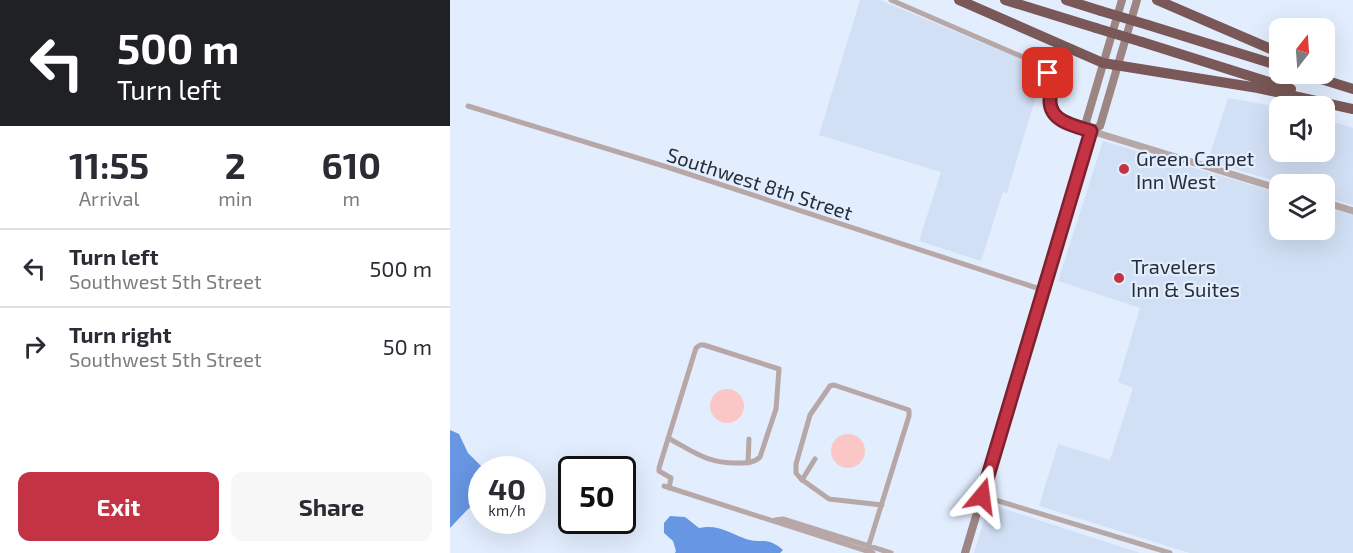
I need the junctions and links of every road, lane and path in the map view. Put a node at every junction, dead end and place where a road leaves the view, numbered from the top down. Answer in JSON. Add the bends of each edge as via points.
{"nodes":[{"id":1,"x":891,"y":0,"type":"edge"},
{"id":2,"x":959,"y":0,"type":"edge"},
{"id":3,"x":1005,"y":0,"type":"edge"},
{"id":4,"x":1066,"y":0,"type":"edge"},
{"id":5,"x":1122,"y":0,"type":"edge"},
{"id":6,"x":1137,"y":0,"type":"edge"},
{"id":7,"x":1157,"y":0,"type":"edge"},
{"id":8,"x":1269,"y":48,"type":"edge"},
{"id":9,"x":1104,"y":63,"type":"junction"},
{"id":10,"x":1269,"y":63,"type":"edge"},
{"id":11,"x":1118,"y":65,"type":"junction"},
{"id":12,"x":1335,"y":79,"type":"edge"},
{"id":13,"x":1335,"y":83,"type":"edge"},
{"id":14,"x":1353,"y":88,"type":"edge"},
{"id":15,"x":468,"y":106,"type":"dead end"},
{"id":16,"x":1353,"y":108,"type":"edge"},
{"id":17,"x":1091,"y":131,"type":"junction"},
{"id":18,"x":1269,"y":186,"type":"edge"},
{"id":19,"x":1335,"y":205,"type":"edge"},
{"id":20,"x":1353,"y":211,"type":"edge"},
{"id":21,"x":1043,"y":290,"type":"junction"},
{"id":22,"x":668,"y":438,"type":"junction"},
{"id":23,"x":748,"y":439,"type":"dead end"},
{"id":24,"x":815,"y":459,"type":"dead end"},
{"id":25,"x":748,"y":463,"type":"junction"},
{"id":26,"x":802,"y":480,"type":"junction"},
{"id":27,"x":982,"y":496,"type":"junction"},
{"id":28,"x":882,"y":505,"type":"junction"},
{"id":29,"x":870,"y":550,"type":"edge"},
{"id":30,"x":891,"y":553,"type":"edge"},
{"id":31,"x":965,"y":553,"type":"edge"},
{"id":32,"x":1170,"y":553,"type":"edge"}],
"edges":[{"from":1,"to":17,"type":"street","via":[[1039,64],[1050,78],[1050,107],[1056,116],[1064,123]]},
{"from":2,"to":9,"type":"highway"},
{"from":3,"to":16,"type":"highway","bridge":true},
{"from":4,"to":10,"type":"highway","bridge":true},
{"from":5,"to":9,"type":"main road"},
{"from":6,"to":11,"type":"main road"},
{"from":7,"to":8,"type":"highway"},
{"from":9,"to":11,"type":"highway"},
{"from":9,"to":17,"type":"main road","via":[[1086,122]]},
{"from":11,"to":16,"type":"highway"},
{"from":11,"to":17,"type":"main road","via":[[1100,126]]},
{"from":12,"to":14,"type":"highway"},
{"from":13,"to":14,"type":"highway"},
{"from":15,"to":21,"type":"street","name":"Southwest 8th Street"},
{"from":17,"to":18,"type":"street"},
{"from":17,"to":21,"type":"main road"},
{"from":19,"to":20,"type":"street"},
{"from":21,"to":27,"type":"main road"},
{"from":22,"to":25,"type":"street","via":[[717,463]]},
{"from":22,"to":25,"type":"street","via":[[696,348],[704,345],[779,369],[776,409],[760,457]]},
{"from":22,"to":29,"type":"street","via":[[659,468],[670,478],[666,487],[774,520],[783,519]]},
{"from":23,"to":25,"type":"street"},
{"from":24,"to":26,"type":"street"},
{"from":26,"to":28,"type":"street","via":[[829,499]]},
{"from":26,"to":28,"type":"street","via":[[795,468],[810,416],[827,388],[834,386],[909,410]]},
{"from":27,"to":31,"type":"main road"},
{"from":27,"to":32,"type":"street"},
{"from":28,"to":29,"type":"street"},
{"from":29,"to":30,"type":"street"}]}
